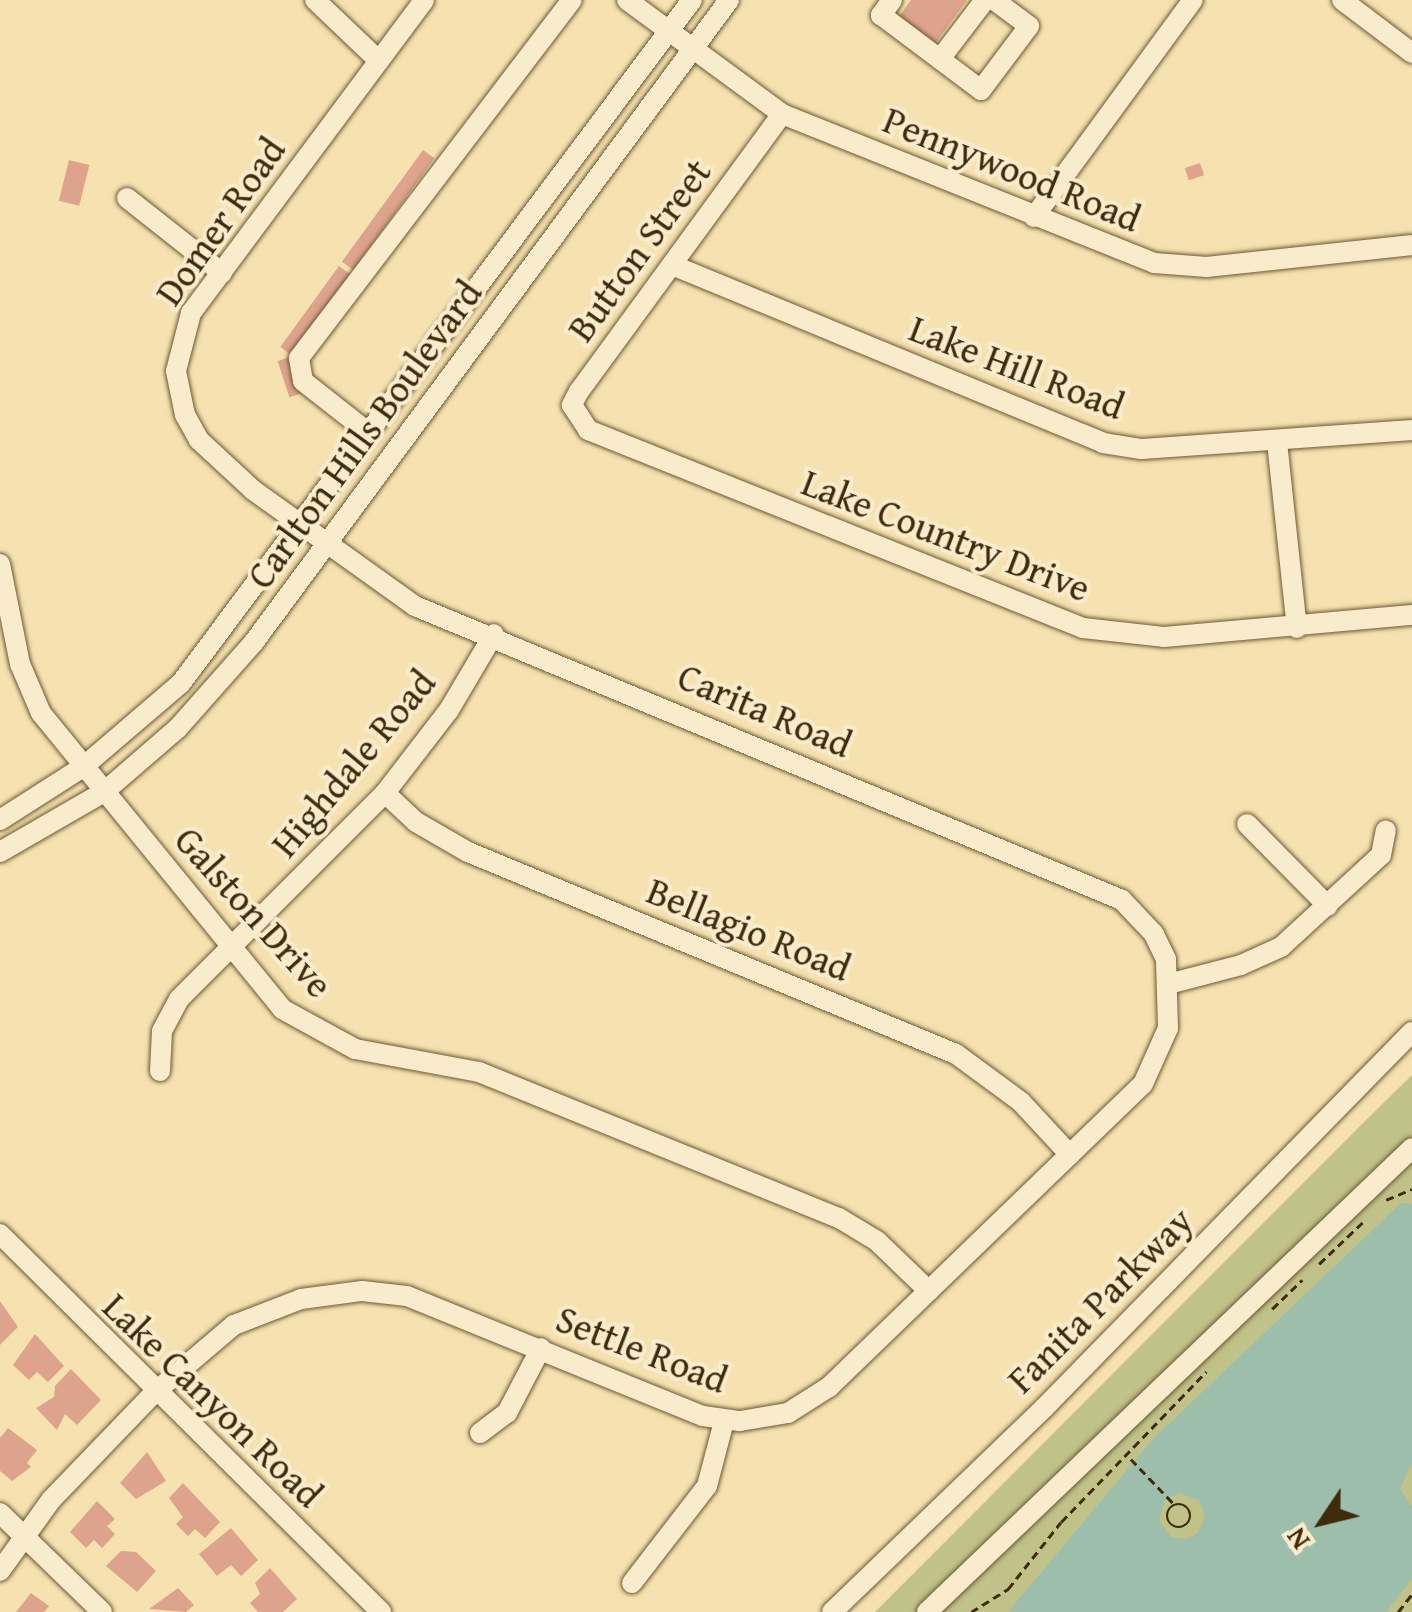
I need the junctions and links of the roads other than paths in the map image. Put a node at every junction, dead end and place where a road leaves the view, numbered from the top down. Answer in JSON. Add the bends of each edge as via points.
{"nodes":[{"id":1,"x":315,"y":0,"type":"edge"},
{"id":2,"x":424,"y":0,"type":"edge"},
{"id":3,"x":572,"y":0,"type":"edge"},
{"id":4,"x":627,"y":0,"type":"edge"},
{"id":5,"x":692,"y":0,"type":"edge"},
{"id":6,"x":729,"y":0,"type":"edge"},
{"id":7,"x":985,"y":0,"type":"edge"},
{"id":8,"x":994,"y":0,"type":"edge"},
{"id":9,"x":1193,"y":0,"type":"edge"},
{"id":10,"x":1342,"y":0,"type":"edge"},
{"id":11,"x":890,"y":1,"type":"edge"},
{"id":12,"x":670,"y":30,"type":"junction"},
{"id":13,"x":694,"y":47,"type":"junction"},
{"id":14,"x":1412,"y":53,"type":"edge"},
{"id":15,"x":940,"y":59,"type":"junction"},
{"id":16,"x":379,"y":61,"type":"junction"},
{"id":17,"x":782,"y":114,"type":"junction"},
{"id":18,"x":127,"y":198,"type":"dead end"},
{"id":19,"x":1034,"y":217,"type":"junction"},
{"id":20,"x":1412,"y":245,"type":"edge"},
{"id":21,"x":672,"y":264,"type":"junction"},
{"id":22,"x":222,"y":272,"type":"junction"},
{"id":23,"x":588,"y":430,"type":"joint"},
{"id":24,"x":1412,"y":430,"type":"edge"},
{"id":25,"x":369,"y":433,"type":"junction"},
{"id":26,"x":1277,"y":442,"type":"junction"},
{"id":27,"x":301,"y":524,"type":"junction"},
{"id":28,"x":326,"y":542,"type":"junction"},
{"id":29,"x":0,"y":564,"type":"edge"},
{"id":30,"x":1412,"y":614,"type":"edge"},
{"id":31,"x":1296,"y":628,"type":"junction"},
{"id":32,"x":494,"y":634,"type":"junction"},
{"id":33,"x":84,"y":767,"type":"junction"},
{"id":34,"x":104,"y":792,"type":"junction"},
{"id":35,"x":384,"y":793,"type":"junction"},
{"id":36,"x":0,"y":820,"type":"edge"},
{"id":37,"x":1247,"y":824,"type":"dead end"},
{"id":38,"x":1386,"y":830,"type":"dead end"},
{"id":39,"x":0,"y":852,"type":"edge"},
{"id":40,"x":1328,"y":906,"type":"junction"},
{"id":41,"x":231,"y":952,"type":"junction"},
{"id":42,"x":1172,"y":984,"type":"junction"},
{"id":43,"x":1412,"y":1032,"type":"edge"},
{"id":44,"x":160,"y":1071,"type":"dead end"},
{"id":45,"x":1412,"y":1148,"type":"edge"},
{"id":46,"x":1070,"y":1155,"type":"junction"},
{"id":47,"x":0,"y":1234,"type":"edge"},
{"id":48,"x":929,"y":1292,"type":"junction"},
{"id":49,"x":541,"y":1348,"type":"junction"},
{"id":50,"x":154,"y":1393,"type":"junction"},
{"id":51,"x":724,"y":1420,"type":"junction"},
{"id":52,"x":480,"y":1433,"type":"dead end"},
{"id":53,"x":0,"y":1513,"type":"edge"},
{"id":54,"x":24,"y":1535,"type":"junction"},
{"id":55,"x":0,"y":1571,"type":"edge"},
{"id":56,"x":632,"y":1582,"type":"dead end"},
{"id":57,"x":102,"y":1612,"type":"edge"},
{"id":58,"x":381,"y":1612,"type":"edge"},
{"id":59,"x":832,"y":1612,"type":"edge"},
{"id":60,"x":927,"y":1612,"type":"edge"}],
"edges":[{"from":1,"to":16,"type":"street"},
{"from":2,"to":16,"type":"street","name":"Domer Road"},
{"from":3,"to":25,"type":"street","via":[[299,358],[304,381]]},
{"from":4,"to":12,"type":"street","name":"Pennywood Road"},
{"from":5,"to":12,"type":"street","name":"Carlton Hills Boulevard"},
{"from":6,"to":13,"type":"street","name":"Carlton Hills Boulevard"},
{"from":7,"to":15,"type":"street"},
{"from":8,"to":15,"type":"street","via":[[1029,26],[981,90]]},
{"from":9,"to":19,"type":"street"},
{"from":10,"to":14,"type":"street"},
{"from":11,"to":15,"type":"street","via":[[881,14]]},
{"from":12,"to":13,"type":"street","name":"Pennywood Road"},
{"from":12,"to":25,"type":"street","name":"Carlton Hills Boulevard"},
{"from":13,"to":17,"type":"street","name":"Pennywood Road"},
{"from":13,"to":28,"type":"street","name":"Carlton Hills Boulevard"},
{"from":16,"to":22,"type":"street","name":"Domer Road"},
{"from":17,"to":19,"type":"street","name":"Pennywood Road"},
{"from":17,"to":21,"type":"street","name":"Button Street"},
{"from":18,"to":22,"type":"street"},
{"from":19,"to":20,"type":"street","name":"Pennywood Road","via":[[1120,252],[1185,267]]},
{"from":21,"to":23,"type":"street","name":"Button Street","via":[[579,392],[572,406]]},
{"from":21,"to":26,"type":"street","name":"Lake Hill Road","via":[[1103,443],[1142,450]]},
{"from":22,"to":27,"type":"street","name":"Domer Road","via":[[199,300],[180,341],[176,371],[185,415],[212,456]]},
{"from":23,"to":31,"type":"street","name":"Lake Country Drive","via":[[1082,628],[1164,637]]},
{"from":24,"to":26,"type":"street","name":"Lake Hill Road"},
{"from":25,"to":27,"type":"street","name":"Carlton Hills Boulevard"},
{"from":26,"to":31,"type":"street"},
{"from":27,"to":28,"type":"street","name":"Carita Road"},
{"from":27,"to":33,"type":"street","name":"Carlton Hills Boulevard","via":[[181,682]]},
{"from":28,"to":32,"type":"street","name":"Carita Road","via":[[415,606]]},
{"from":28,"to":34,"type":"street","name":"Carlton Hills Boulevard","via":[[254,642],[178,728]]},
{"from":29,"to":33,"type":"street","name":"Galston Drive","via":[[25,681]]},
{"from":30,"to":31,"type":"street","name":"Lake Country Drive"},
{"from":32,"to":35,"type":"street","name":"Highdale Road","via":[[449,710]]},
{"from":32,"to":42,"type":"street","name":"Carita Road","via":[[1109,892],[1154,934]]},
{"from":33,"to":34,"type":"street","name":"Galston Drive"},
{"from":33,"to":36,"type":"street","name":"Carlton Hills Boulevard"},
{"from":34,"to":39,"type":"street","name":"Carlton Hills Boulevard"},
{"from":34,"to":41,"type":"street","name":"Galston Drive"},
{"from":35,"to":41,"type":"street","name":"Highdale Road"},
{"from":35,"to":46,"type":"street","name":"Bellagio Road","via":[[416,822],[468,852],[956,1054],[1020,1102]]},
{"from":37,"to":40,"type":"street"},
{"from":38,"to":40,"type":"street","via":[[1381,854]]},
{"from":40,"to":42,"type":"street","via":[[1281,946]]},
{"from":41,"to":44,"type":"street","name":"Highdale Road","via":[[179,999],[162,1031]]},
{"from":41,"to":48,"type":"street","name":"Galston Drive","via":[[282,1009],[320,1036],[478,1072],[839,1218],[877,1241]]},
{"from":42,"to":46,"type":"street","name":"Settle Road","via":[[1168,1028],[1152,1071]]},
{"from":43,"to":59,"type":"street","name":"Fanita Parkway","via":[[1044,1408]]},
{"from":45,"to":60,"type":"street"},
{"from":46,"to":48,"type":"street","name":"Settle Road"},
{"from":47,"to":50,"type":"street","name":"Lake Canyon Road"},
{"from":48,"to":51,"type":"street","name":"Settle Road","via":[[816,1398],[772,1418]]},
{"from":49,"to":50,"type":"street","name":"Settle Road","via":[[407,1296],[331,1294],[234,1326]]},
{"from":49,"to":51,"type":"street","name":"Settle Road"},
{"from":49,"to":52,"type":"street","via":[[507,1414]]},
{"from":50,"to":54,"type":"street","name":"Settle Road"},
{"from":50,"to":58,"type":"street","name":"Lake Canyon Road"},
{"from":51,"to":56,"type":"street","via":[[707,1486]]},
{"from":53,"to":54,"type":"street"},
{"from":54,"to":55,"type":"street","name":"Settle Road"},
{"from":54,"to":57,"type":"street"}]}
